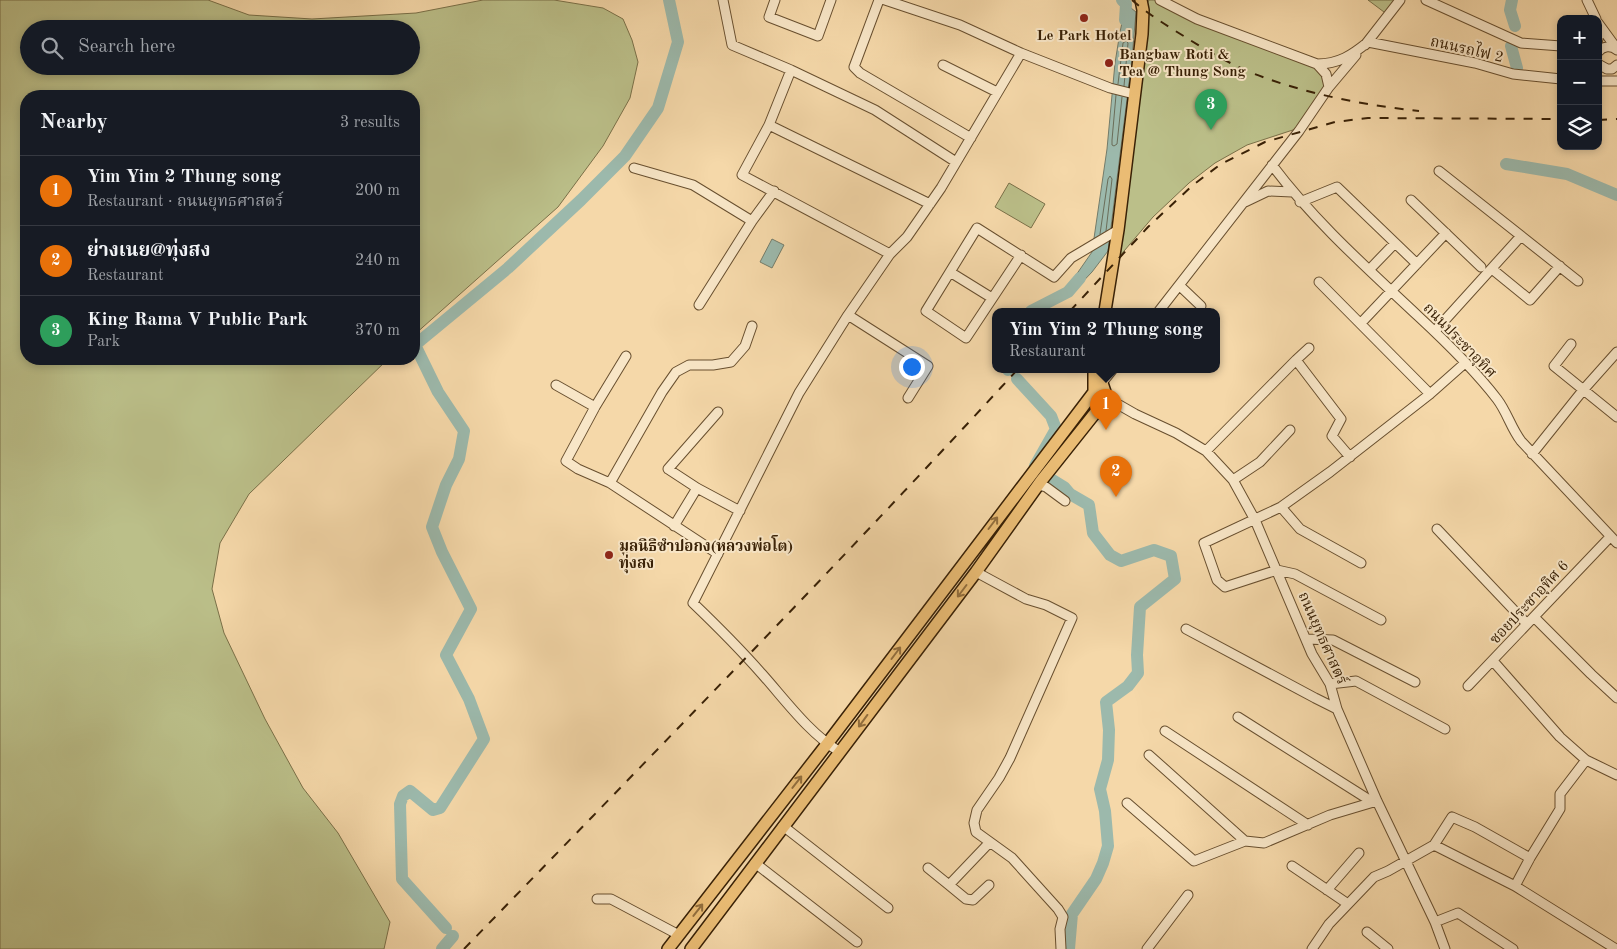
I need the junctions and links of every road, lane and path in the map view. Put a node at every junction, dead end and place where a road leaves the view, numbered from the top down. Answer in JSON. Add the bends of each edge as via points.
{"nodes":[{"id":1,"x":723,"y":0,"type":"edge"},
{"id":2,"x":776,"y":0,"type":"edge"},
{"id":3,"x":831,"y":0,"type":"edge"},
{"id":4,"x":879,"y":0,"type":"edge"},
{"id":5,"x":885,"y":0,"type":"edge"},
{"id":6,"x":1160,"y":0,"type":"edge"},
{"id":7,"x":1165,"y":0,"type":"edge"},
{"id":8,"x":1400,"y":0,"type":"edge"},
{"id":9,"x":1426,"y":0,"type":"edge"},
{"id":10,"x":1587,"y":0,"type":"edge"},
{"id":11,"x":1144,"y":3,"type":"edge"},
{"id":12,"x":1178,"y":11,"type":"junction"},
{"id":13,"x":1594,"y":15,"type":"edge"},
{"id":14,"x":1602,"y":27,"type":"edge"},
{"id":15,"x":1614,"y":38,"type":"edge"},
{"id":16,"x":1368,"y":42,"type":"junction"},
{"id":17,"x":1557,"y":46,"type":"edge"},
{"id":18,"x":1602,"y":49,"type":"edge"},
{"id":19,"x":1617,"y":50,"type":"edge"},
{"id":20,"x":1022,"y":53,"type":"junction"},
{"id":21,"x":1317,"y":64,"type":"junction"},
{"id":22,"x":943,"y":65,"type":"dead end"},
{"id":23,"x":1617,"y":66,"type":"edge"},
{"id":24,"x":1602,"y":68,"type":"edge"},
{"id":25,"x":791,"y":70,"type":"junction"},
{"id":26,"x":1557,"y":79,"type":"edge"},
{"id":27,"x":1602,"y":81,"type":"edge"},
{"id":28,"x":1617,"y":82,"type":"edge"},
{"id":29,"x":1328,"y":87,"type":"junction"},
{"id":30,"x":997,"y":92,"type":"junction"},
{"id":31,"x":1131,"y":94,"type":"junction"},
{"id":32,"x":769,"y":125,"type":"junction"},
{"id":33,"x":971,"y":138,"type":"junction"},
{"id":34,"x":956,"y":162,"type":"junction"},
{"id":35,"x":1272,"y":165,"type":"junction"},
{"id":36,"x":634,"y":168,"type":"dead end"},
{"id":37,"x":1439,"y":171,"type":"dead end"},
{"id":38,"x":774,"y":191,"type":"junction"},
{"id":39,"x":1292,"y":192,"type":"junction"},
{"id":40,"x":1411,"y":200,"type":"dead end"},
{"id":41,"x":1300,"y":202,"type":"junction"},
{"id":42,"x":930,"y":204,"type":"junction"},
{"id":43,"x":1242,"y":204,"type":"junction"},
{"id":44,"x":752,"y":221,"type":"junction"},
{"id":45,"x":1116,"y":232,"type":"junction"},
{"id":46,"x":1446,"y":233,"type":"junction"},
{"id":47,"x":1521,"y":236,"type":"junction"},
{"id":48,"x":1395,"y":243,"type":"junction"},
{"id":49,"x":890,"y":254,"type":"junction"},
{"id":50,"x":1021,"y":255,"type":"junction"},
{"id":51,"x":1417,"y":264,"type":"junction"},
{"id":52,"x":1560,"y":266,"type":"junction"},
{"id":53,"x":1481,"y":267,"type":"dead end"},
{"id":54,"x":1492,"y":269,"type":"junction"},
{"id":55,"x":1369,"y":270,"type":"junction"},
{"id":56,"x":950,"y":272,"type":"junction"},
{"id":57,"x":1578,"y":281,"type":"dead end"},
{"id":58,"x":1319,"y":282,"type":"dead end"},
{"id":59,"x":1180,"y":286,"type":"junction"},
{"id":60,"x":1392,"y":291,"type":"junction"},
{"id":61,"x":992,"y":298,"type":"junction"},
{"id":62,"x":699,"y":305,"type":"dead end"},
{"id":63,"x":1201,"y":306,"type":"dead end"},
{"id":64,"x":1105,"y":308,"type":"edge"},
{"id":65,"x":1162,"y":308,"type":"edge"},
{"id":66,"x":848,"y":315,"type":"junction"},
{"id":67,"x":1361,"y":323,"type":"junction"},
{"id":68,"x":752,"y":326,"type":"dead end"},
{"id":69,"x":1435,"y":331,"type":"junction"},
{"id":70,"x":1571,"y":344,"type":"dead end"},
{"id":71,"x":1309,"y":348,"type":"dead end"},
{"id":72,"x":1617,"y":352,"type":"edge"},
{"id":73,"x":626,"y":356,"type":"dead end"},
{"id":74,"x":1296,"y":360,"type":"junction"},
{"id":75,"x":1465,"y":363,"type":"junction"},
{"id":76,"x":1094,"y":373,"type":"edge"},
{"id":77,"x":1097,"y":373,"type":"edge"},
{"id":78,"x":1110,"y":373,"type":"edge"},
{"id":79,"x":556,"y":385,"type":"dead end"},
{"id":80,"x":1098,"y":388,"type":"junction"},
{"id":81,"x":1584,"y":389,"type":"junction"},
{"id":82,"x":1430,"y":394,"type":"junction"},
{"id":83,"x":908,"y":398,"type":"dead end"},
{"id":84,"x":1107,"y":398,"type":"junction"},
{"id":85,"x":595,"y":407,"type":"junction"},
{"id":86,"x":718,"y":412,"type":"dead end"},
{"id":87,"x":1079,"y":412,"type":"junction"},
{"id":88,"x":1617,"y":417,"type":"edge"},
{"id":89,"x":1290,"y":430,"type":"dead end"},
{"id":90,"x":1206,"y":450,"type":"junction"},
{"id":91,"x":1532,"y":454,"type":"junction"},
{"id":92,"x":1350,"y":457,"type":"junction"},
{"id":93,"x":1038,"y":479,"type":"junction"},
{"id":94,"x":1233,"y":480,"type":"junction"},
{"id":95,"x":610,"y":483,"type":"junction"},
{"id":96,"x":697,"y":488,"type":"junction"},
{"id":97,"x":1065,"y":501,"type":"dead end"},
{"id":98,"x":1281,"y":507,"type":"junction"},
{"id":99,"x":740,"y":511,"type":"junction"},
{"id":100,"x":1255,"y":520,"type":"junction"},
{"id":101,"x":674,"y":526,"type":"junction"},
{"id":102,"x":1437,"y":529,"type":"dead end"},
{"id":103,"x":1614,"y":540,"type":"edge"},
{"id":104,"x":718,"y":554,"type":"junction"},
{"id":105,"x":1361,"y":563,"type":"dead end"},
{"id":106,"x":1277,"y":570,"type":"junction"},
{"id":107,"x":976,"y":572,"type":"junction"},
{"id":108,"x":1534,"y":617,"type":"junction"},
{"id":109,"x":1380,"y":620,"type":"dead end"},
{"id":110,"x":1527,"y":624,"type":"junction"},
{"id":111,"x":1186,"y":629,"type":"dead end"},
{"id":112,"x":1307,"y":639,"type":"junction"},
{"id":113,"x":1493,"y":661,"type":"junction"},
{"id":114,"x":1415,"y":682,"type":"dead end"},
{"id":115,"x":1330,"y":684,"type":"junction"},
{"id":116,"x":1468,"y":686,"type":"dead end"},
{"id":117,"x":1617,"y":698,"type":"edge"},
{"id":118,"x":1337,"y":708,"type":"junction"},
{"id":119,"x":1238,"y":717,"type":"dead end"},
{"id":120,"x":1445,"y":729,"type":"dead end"},
{"id":121,"x":1165,"y":731,"type":"dead end"},
{"id":122,"x":827,"y":744,"type":"junction"},
{"id":123,"x":840,"y":752,"type":"junction"},
{"id":124,"x":1149,"y":755,"type":"dead end"},
{"id":125,"x":1586,"y":760,"type":"junction"},
{"id":126,"x":1617,"y":775,"type":"edge"},
{"id":127,"x":1374,"y":801,"type":"junction"},
{"id":128,"x":1127,"y":803,"type":"dead end"},
{"id":129,"x":1308,"y":825,"type":"junction"},
{"id":130,"x":783,"y":826,"type":"junction"},
{"id":131,"x":1245,"y":841,"type":"junction"},
{"id":132,"x":990,"y":842,"type":"junction"},
{"id":133,"x":1434,"y":845,"type":"junction"},
{"id":134,"x":1359,"y":853,"type":"dead end"},
{"id":135,"x":1530,"y":858,"type":"junction"},
{"id":136,"x":1405,"y":861,"type":"junction"},
{"id":137,"x":755,"y":863,"type":"junction"},
{"id":138,"x":1292,"y":866,"type":"dead end"},
{"id":139,"x":928,"y":868,"type":"dead end"},
{"id":140,"x":949,"y":885,"type":"junction"},
{"id":141,"x":989,"y":885,"type":"dead end"},
{"id":142,"x":1515,"y":886,"type":"junction"},
{"id":143,"x":1326,"y":890,"type":"junction"},
{"id":144,"x":1188,"y":895,"type":"dead end"},
{"id":145,"x":597,"y":898,"type":"dead end"},
{"id":146,"x":1348,"y":904,"type":"junction"},
{"id":147,"x":888,"y":908,"type":"dead end"},
{"id":148,"x":1435,"y":922,"type":"junction"},
{"id":149,"x":1367,"y":932,"type":"dead end"},
{"id":150,"x":679,"y":935,"type":"junction"},
{"id":151,"x":856,"y":942,"type":"dead end"},
{"id":152,"x":671,"y":948,"type":"edge"},
{"id":153,"x":690,"y":949,"type":"edge"},
{"id":154,"x":1061,"y":949,"type":"edge"},
{"id":155,"x":1147,"y":949,"type":"edge"},
{"id":156,"x":1312,"y":949,"type":"edge"},
{"id":157,"x":1388,"y":949,"type":"edge"},
{"id":158,"x":1445,"y":949,"type":"edge"},
{"id":159,"x":1513,"y":949,"type":"edge"},
{"id":160,"x":1616,"y":949,"type":"edge"}],
"edges":[{"from":1,"to":25,"type":"street","via":[[732,45]]},
{"from":2,"to":3,"type":"street","via":[[769,17],[818,36]]},
{"from":4,"to":33,"type":"street","via":[[854,67]]},
{"from":5,"to":20,"type":"street","via":[[960,25]]},
{"from":6,"to":12,"type":"street"},
{"from":7,"to":12,"type":"street"},
{"from":8,"to":16,"type":"street"},
{"from":9,"to":17,"type":"street","via":[[1521,43]]},
{"from":10,"to":13,"type":"street"},
{"from":11,"to":31,"type":"main road"},
{"from":12,"to":21,"type":"street"},
{"from":14,"to":15,"type":"street"},
{"from":15,"to":19,"type":"street"},
{"from":16,"to":21,"type":"street","via":[[1344,59]]},
{"from":16,"to":26,"type":"street","name":"ถนนรถไฟ 2","via":[[1475,63],[1513,74]]},
{"from":16,"to":29,"type":"street"},
{"from":18,"to":19,"type":"street","via":[[1608,46]]},
{"from":20,"to":30,"type":"street"},
{"from":20,"to":31,"type":"street"},
{"from":21,"to":29,"type":"street","via":[[1326,74]]},
{"from":22,"to":30,"type":"street"},
{"from":23,"to":24,"type":"street","via":[[1607,70]]},
{"from":25,"to":32,"type":"street"},
{"from":25,"to":34,"type":"street","via":[[875,110]]},
{"from":27,"to":28,"type":"street"},
{"from":29,"to":35,"type":"street"},
{"from":30,"to":33,"type":"street"},
{"from":31,"to":45,"type":"main road"},
{"from":32,"to":38,"type":"street","via":[[742,175]]},
{"from":32,"to":42,"type":"street"},
{"from":33,"to":34,"type":"street"},
{"from":34,"to":42,"type":"street"},
{"from":35,"to":39,"type":"street","name":"ถนนประชาอุทิศ"},
{"from":35,"to":43,"type":"street"},
{"from":36,"to":44,"type":"street","via":[[693,185]]},
{"from":37,"to":47,"type":"street"},
{"from":38,"to":44,"type":"street"},
{"from":38,"to":49,"type":"street"},
{"from":39,"to":41,"type":"street","name":"ถนนประชาอุทิศ"},
{"from":39,"to":43,"type":"street","via":[[1268,191]]},
{"from":40,"to":46,"type":"street"},
{"from":41,"to":48,"type":"street","via":[[1337,187]]},
{"from":41,"to":55,"type":"street","name":"ถนนประชาอุทิศ"},
{"from":42,"to":49,"type":"street","via":[[907,237]]},
{"from":43,"to":59,"type":"street"},
{"from":44,"to":62,"type":"street"},
{"from":45,"to":50,"type":"street","via":[[1071,258],[1054,277]]},
{"from":45,"to":64,"type":"main road"},
{"from":46,"to":51,"type":"street"},
{"from":46,"to":53,"type":"street"},
{"from":47,"to":52,"type":"street"},
{"from":47,"to":54,"type":"street"},
{"from":48,"to":51,"type":"street"},
{"from":48,"to":55,"type":"street"},
{"from":49,"to":66,"type":"street"},
{"from":50,"to":56,"type":"street","via":[[978,228]]},
{"from":50,"to":61,"type":"street"},
{"from":51,"to":60,"type":"street"},
{"from":52,"to":54,"type":"street","via":[[1530,300]]},
{"from":52,"to":57,"type":"street"},
{"from":54,"to":69,"type":"street"},
{"from":55,"to":60,"type":"street","name":"ถนนประชาอุทิศ"},
{"from":56,"to":61,"type":"street"},
{"from":56,"to":61,"type":"street","via":[[926,311],[966,338]]},
{"from":58,"to":67,"type":"street"},
{"from":59,"to":63,"type":"street"},
{"from":59,"to":65,"type":"street"},
{"from":60,"to":67,"type":"street"},
{"from":60,"to":69,"type":"street","name":"ถนนประชาอุทิศ"},
{"from":66,"to":83,"type":"street","via":[[928,366]]},
{"from":66,"to":99,"type":"street","via":[[799,393]]},
{"from":67,"to":82,"type":"street"},
{"from":68,"to":95,"type":"street","via":[[745,346],[731,362],[689,365],[676,372]]},
{"from":69,"to":75,"type":"street","name":"ถนนประชาอุทิศ"},
{"from":70,"to":81,"type":"street","via":[[1554,366]]},
{"from":71,"to":74,"type":"street"},
{"from":72,"to":81,"type":"street"},
{"from":73,"to":85,"type":"street"},
{"from":74,"to":90,"type":"street"},
{"from":74,"to":92,"type":"street","via":[[1341,419],[1332,436]]},
{"from":75,"to":82,"type":"street"},
{"from":75,"to":91,"type":"street","name":"ถนนประชาอุทิศ","via":[[1496,398],[1513,431]]},
{"from":76,"to":87,"type":"main road","via":[[1087,384]]},
{"from":77,"to":80,"type":"main road"},
{"from":78,"to":80,"type":"street"},
{"from":79,"to":85,"type":"street"},
{"from":80,"to":84,"type":"main road"},
{"from":80,"to":87,"type":"main road"},
{"from":81,"to":88,"type":"street"},
{"from":81,"to":91,"type":"street"},
{"from":82,"to":92,"type":"street"},
{"from":84,"to":90,"type":"street","name":"ถนนยุทธศาสตร์"},
{"from":84,"to":93,"type":"main road"},
{"from":85,"to":95,"type":"street","via":[[566,461]]},
{"from":86,"to":96,"type":"street","via":[[668,469]]},
{"from":87,"to":93,"type":"main road","via":[[1055,443]]},
{"from":89,"to":94,"type":"street","via":[[1260,462]]},
{"from":90,"to":94,"type":"street","name":"ถนนยุทธศาสตร์"},
{"from":91,"to":103,"type":"street","name":"ถนนประชาอุทิศ"},
{"from":92,"to":98,"type":"street"},
{"from":93,"to":97,"type":"street"},
{"from":93,"to":107,"type":"main road"},
{"from":122,"to":93,"type":"main road","one_way":true,"via":[[1002,512]]},
{"from":94,"to":100,"type":"street","name":"ถนนยุทธศาสตร์"},
{"from":95,"to":101,"type":"street"},
{"from":96,"to":99,"type":"street"},
{"from":96,"to":101,"type":"street"},
{"from":98,"to":100,"type":"street"},
{"from":98,"to":105,"type":"street","via":[[1300,529]]},
{"from":99,"to":104,"type":"street"},
{"from":100,"to":106,"type":"street","name":"ถนนยุทธศาสตร์"},
{"from":100,"to":106,"type":"street","via":[[1204,543],[1217,580],[1225,586]]},
{"from":101,"to":104,"type":"street"},
{"from":102,"to":110,"type":"street"},
{"from":103,"to":108,"type":"street","name":"ซอยประชาอุทิศ 6"},
{"from":104,"to":122,"type":"street","via":[[692,603],[728,636]]},
{"from":106,"to":109,"type":"street","via":[[1295,574]]},
{"from":106,"to":112,"type":"street","name":"ถนนยุทธศาสตร์"},
{"from":107,"to":123,"type":"main road","one_way":true},
{"from":107,"to":132,"type":"street","via":[[1026,599],[1072,618],[1010,758],[977,810],[976,832]]},
{"from":108,"to":110,"type":"street","name":"ซอยประชาอุทิศ 6"},
{"from":108,"to":117,"type":"street"},
{"from":110,"to":113,"type":"street","name":"ซอยประชาอุทิศ 6"},
{"from":111,"to":118,"type":"street"},
{"from":112,"to":114,"type":"street","via":[[1333,640]]},
{"from":112,"to":115,"type":"street","name":"ถนนยุทธศาสตร์"},
{"from":113,"to":116,"type":"street","name":"ซอยประชาอุทิศ 6"},
{"from":113,"to":125,"type":"street","via":[[1560,737]]},
{"from":115,"to":118,"type":"street","name":"ถนนยุทธศาสตร์"},
{"from":115,"to":120,"type":"street","via":[[1356,682]]},
{"from":118,"to":127,"type":"street","name":"ถนนยุทธศาสตร์"},
{"from":119,"to":127,"type":"street"},
{"from":121,"to":129,"type":"street"},
{"from":122,"to":123,"type":"street"},
{"from":150,"to":122,"type":"main road","one_way":true},
{"from":123,"to":130,"type":"main road"},
{"from":124,"to":131,"type":"street"},
{"from":125,"to":126,"type":"street"},
{"from":125,"to":135,"type":"street","via":[[1560,794],[1560,809]]},
{"from":127,"to":129,"type":"street"},
{"from":127,"to":136,"type":"street","name":"ถนนยุทธศาสตร์"},
{"from":128,"to":131,"type":"street","via":[[1194,860]]},
{"from":129,"to":131,"type":"street","via":[[1264,843]]},
{"from":130,"to":137,"type":"main road"},
{"from":130,"to":147,"type":"street"},
{"from":132,"to":140,"type":"street"},
{"from":132,"to":154,"type":"street","via":[[1012,858],[1058,909],[1063,917]]},
{"from":133,"to":135,"type":"street","via":[[1452,817]]},
{"from":133,"to":136,"type":"street"},
{"from":133,"to":142,"type":"street"},
{"from":134,"to":143,"type":"street"},
{"from":135,"to":142,"type":"street"},
{"from":136,"to":146,"type":"street","via":[[1374,877]]},
{"from":136,"to":148,"type":"street","name":"ถนนยุทธศาสตร์"},
{"from":137,"to":151,"type":"street"},
{"from":137,"to":153,"type":"main road"},
{"from":138,"to":143,"type":"street"},
{"from":139,"to":140,"type":"street"},
{"from":140,"to":141,"type":"street","via":[[966,899],[973,900]]},
{"from":142,"to":160,"type":"street"},
{"from":143,"to":146,"type":"street"},
{"from":144,"to":155,"type":"street"},
{"from":145,"to":150,"type":"street","via":[[611,899]]},
{"from":146,"to":156,"type":"street"},
{"from":148,"to":158,"type":"street","name":"ถนนยุทธศาสตร์"},
{"from":148,"to":159,"type":"street","via":[[1458,914]]},
{"from":149,"to":157,"type":"street"},
{"from":150,"to":152,"type":"main road"}]}
